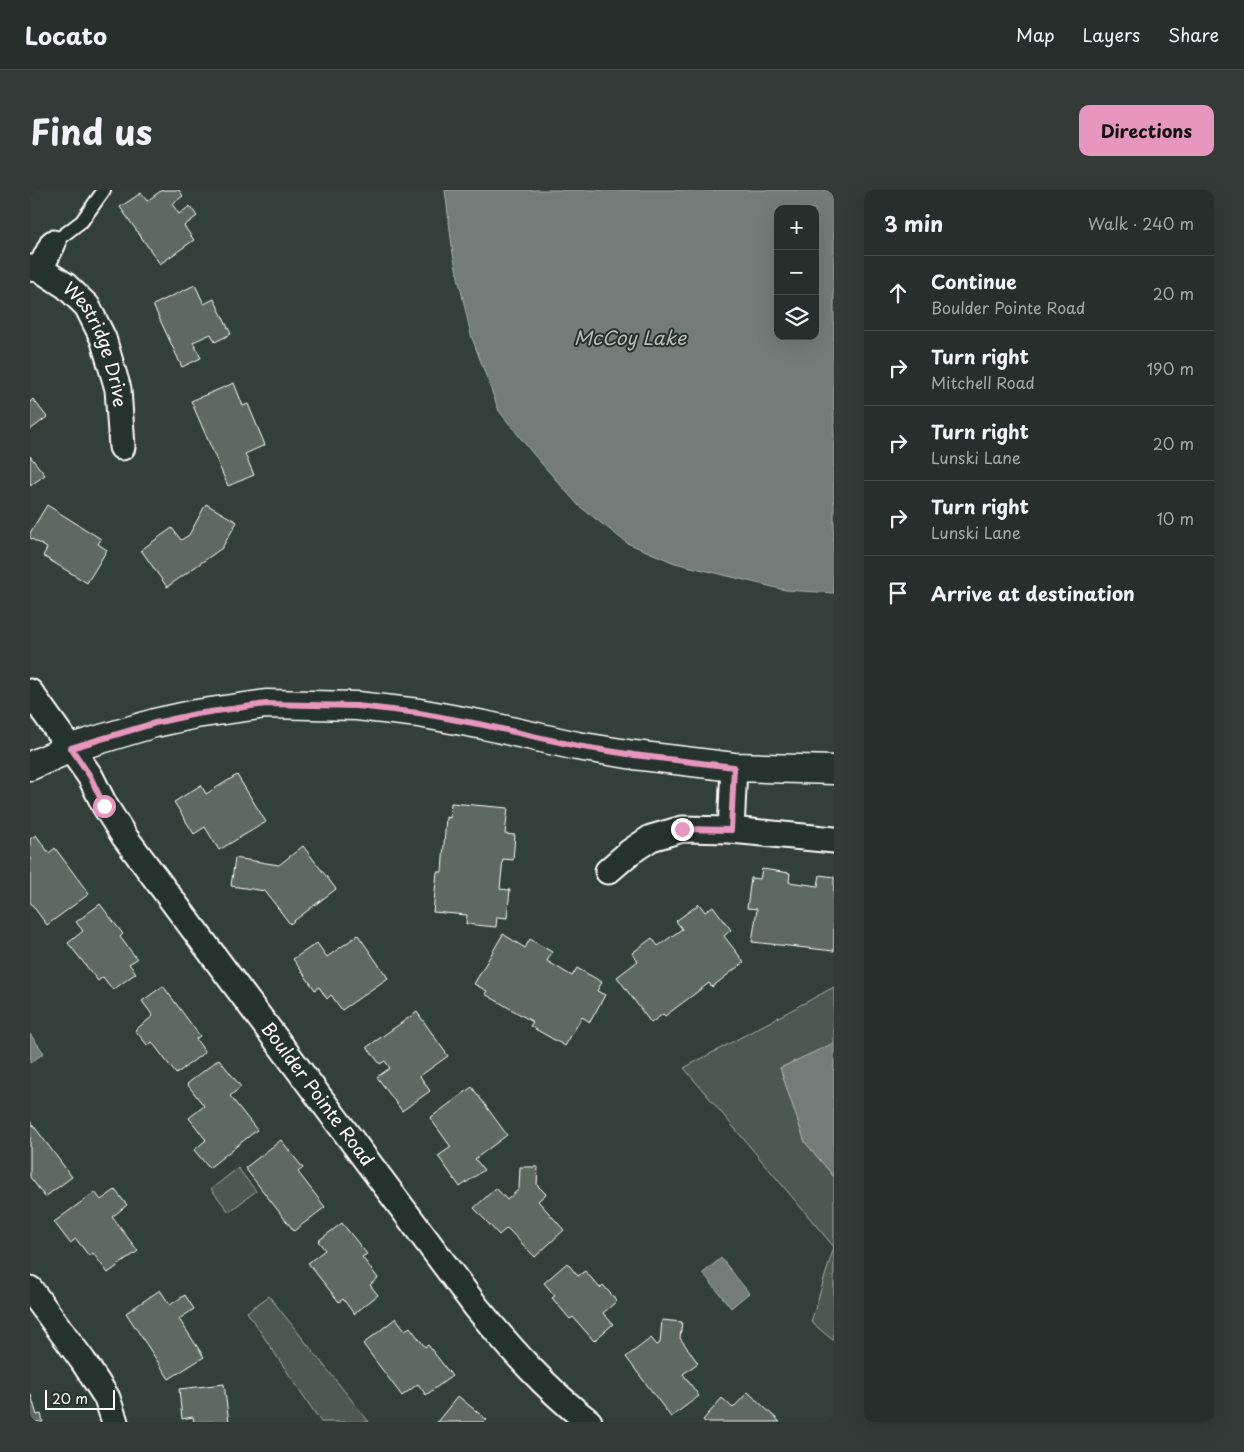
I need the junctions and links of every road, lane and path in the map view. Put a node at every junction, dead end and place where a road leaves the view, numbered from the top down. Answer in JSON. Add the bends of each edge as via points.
{"nodes":[{"id":1,"x":104,"y":190,"type":"edge"},
{"id":2,"x":53,"y":243,"type":"joint"},
{"id":3,"x":35,"y":268,"type":"edge"},
{"id":4,"x":122,"y":447,"type":"dead end"},
{"id":5,"x":30,"y":692,"type":"edge"},
{"id":6,"x":71,"y":748,"type":"junction"},
{"id":7,"x":30,"y":766,"type":"edge"},
{"id":8,"x":734,"y":767,"type":"junction"},
{"id":9,"x":834,"y":770,"type":"edge"},
{"id":10,"x":731,"y":830,"type":"junction"},
{"id":11,"x":834,"y":840,"type":"edge"},
{"id":12,"x":608,"y":871,"type":"dead end"},
{"id":13,"x":30,"y":1290,"type":"edge"},
{"id":14,"x":115,"y":1422,"type":"edge"},
{"id":15,"x":589,"y":1422,"type":"edge"}],
"edges":[{"from":1,"to":2,"type":"lane","via":[[82,221]]},
{"from":2,"to":3,"type":"street"},
{"from":3,"to":4,"type":"street","name":"Westridge Drive","via":[[66,286],[86,306],[103,338],[118,389]]},
{"from":5,"to":6,"type":"street","name":"Boulder Pointe Road"},
{"from":6,"to":7,"type":"main road"},
{"from":6,"to":8,"type":"main road","via":[[155,723],[266,704],[357,706],[419,713],[577,746]]},
{"from":6,"to":15,"type":"street","name":"Boulder Pointe Road","via":[[124,836],[477,1308],[521,1360]]},
{"from":8,"to":9,"type":"main road"},
{"from":8,"to":10,"type":"street"},
{"from":10,"to":11,"type":"street"},
{"from":10,"to":12,"type":"street","via":[[682,829],[651,838]]},
{"from":13,"to":14,"type":"street","via":[[107,1398]]}]}
